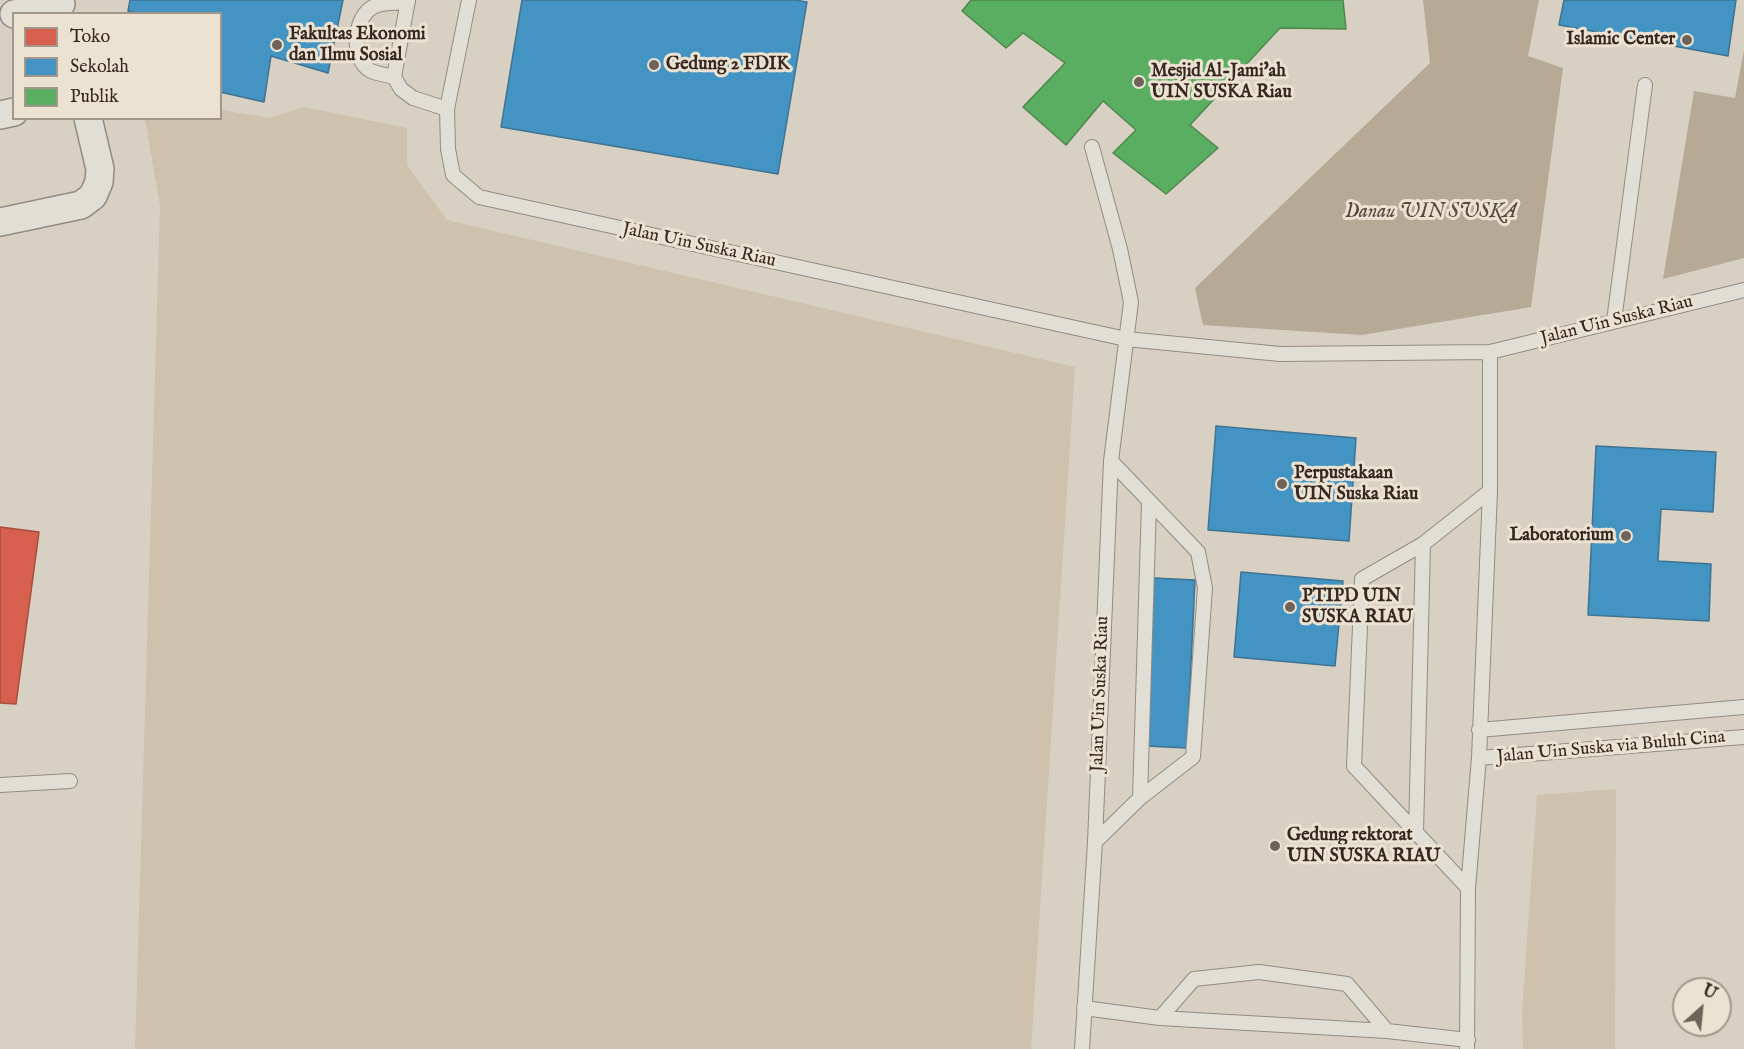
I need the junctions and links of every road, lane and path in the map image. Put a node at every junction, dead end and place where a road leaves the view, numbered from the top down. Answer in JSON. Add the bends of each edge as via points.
{"nodes":[{"id":1,"x":469,"y":0,"type":"edge"},
{"id":2,"x":408,"y":1,"type":"edge"},
{"id":3,"x":62,"y":6,"type":"edge"},
{"id":4,"x":26,"y":12,"type":"edge"},
{"id":5,"x":394,"y":77,"type":"junction"},
{"id":6,"x":1645,"y":85,"type":"dead end"},
{"id":7,"x":447,"y":109,"type":"junction"},
{"id":8,"x":88,"y":120,"type":"edge"},
{"id":9,"x":1092,"y":147,"type":"dead end"},
{"id":10,"x":0,"y":222,"type":"edge"},
{"id":11,"x":1744,"y":290,"type":"edge"},
{"id":12,"x":1614,"y":321,"type":"junction"},
{"id":13,"x":1126,"y":339,"type":"junction"},
{"id":14,"x":1490,"y":352,"type":"junction"},
{"id":15,"x":1111,"y":461,"type":"junction"},
{"id":16,"x":1490,"y":491,"type":"junction"},
{"id":17,"x":1149,"y":503,"type":"junction"},
{"id":18,"x":1423,"y":544,"type":"junction"},
{"id":19,"x":1744,"y":707,"type":"edge"},
{"id":20,"x":1479,"y":730,"type":"junction"},
{"id":21,"x":1744,"y":737,"type":"edge"},
{"id":22,"x":1479,"y":758,"type":"junction"},
{"id":23,"x":70,"y":781,"type":"dead end"},
{"id":24,"x":0,"y":785,"type":"edge"},
{"id":25,"x":1140,"y":798,"type":"junction"},
{"id":26,"x":1416,"y":833,"type":"junction"},
{"id":27,"x":1095,"y":842,"type":"junction"},
{"id":28,"x":1468,"y":888,"type":"junction"},
{"id":29,"x":1084,"y":1008,"type":"junction"},
{"id":30,"x":1160,"y":1018,"type":"junction"},
{"id":31,"x":1387,"y":1031,"type":"junction"},
{"id":32,"x":1467,"y":1044,"type":"edge"},
{"id":33,"x":1082,"y":1049,"type":"edge"}],
"edges":[{"from":1,"to":7,"type":"lane","name":"Jalan Uin Suska Riau"},
{"from":2,"to":5,"type":"lane"},
{"from":2,"to":5,"type":"lane","via":[[374,6],[362,18],[357,39],[358,56],[370,71]]},
{"from":3,"to":4,"type":"street"},
{"from":5,"to":7,"type":"lane","via":[[413,98]]},
{"from":6,"to":12,"type":"lane"},
{"from":7,"to":13,"type":"lane","name":"Jalan Uin Suska Riau","via":[[453,175],[479,197]]},
{"from":8,"to":10,"type":"street","via":[[100,169],[93,196],[81,205]]},
{"from":9,"to":13,"type":"lane","via":[[1131,302]]},
{"from":11,"to":12,"type":"lane","name":"Jalan Uin Suska Riau"},
{"from":12,"to":14,"type":"lane","name":"Jalan Uin Suska Riau"},
{"from":13,"to":14,"type":"lane","name":"Jalan Uin Suska Riau","via":[[1280,354]]},
{"from":13,"to":15,"type":"lane","name":"Jalan Uin Suska Riau"},
{"from":14,"to":16,"type":"lane"},
{"from":15,"to":17,"type":"lane"},
{"from":15,"to":27,"type":"lane","name":"Jalan Uin Suska Riau"},
{"from":16,"to":18,"type":"lane"},
{"from":16,"to":20,"type":"lane"},
{"from":17,"to":25,"type":"lane"},
{"from":17,"to":25,"type":"lane","via":[[1198,552],[1205,588],[1193,757]]},
{"from":18,"to":26,"type":"lane"},
{"from":18,"to":26,"type":"lane","via":[[1362,579],[1354,766]]},
{"from":19,"to":20,"type":"lane","name":"Jalan Uin Suska via Buluh Cina"},
{"from":20,"to":22,"type":"lane"},
{"from":21,"to":22,"type":"lane","name":"Jalan Uin Suska via Buluh Cina"},
{"from":22,"to":28,"type":"lane"},
{"from":23,"to":24,"type":"lane"},
{"from":25,"to":27,"type":"lane"},
{"from":26,"to":28,"type":"lane"},
{"from":27,"to":29,"type":"lane","name":"Jalan Uin Suska Riau"},
{"from":28,"to":32,"type":"lane"},
{"from":29,"to":30,"type":"lane"},
{"from":29,"to":33,"type":"lane","name":"Jalan Uin Suska Riau"},
{"from":30,"to":31,"type":"lane"},
{"from":30,"to":31,"type":"lane","via":[[1194,978],[1259,972],[1347,984]]},
{"from":31,"to":32,"type":"lane"}]}
